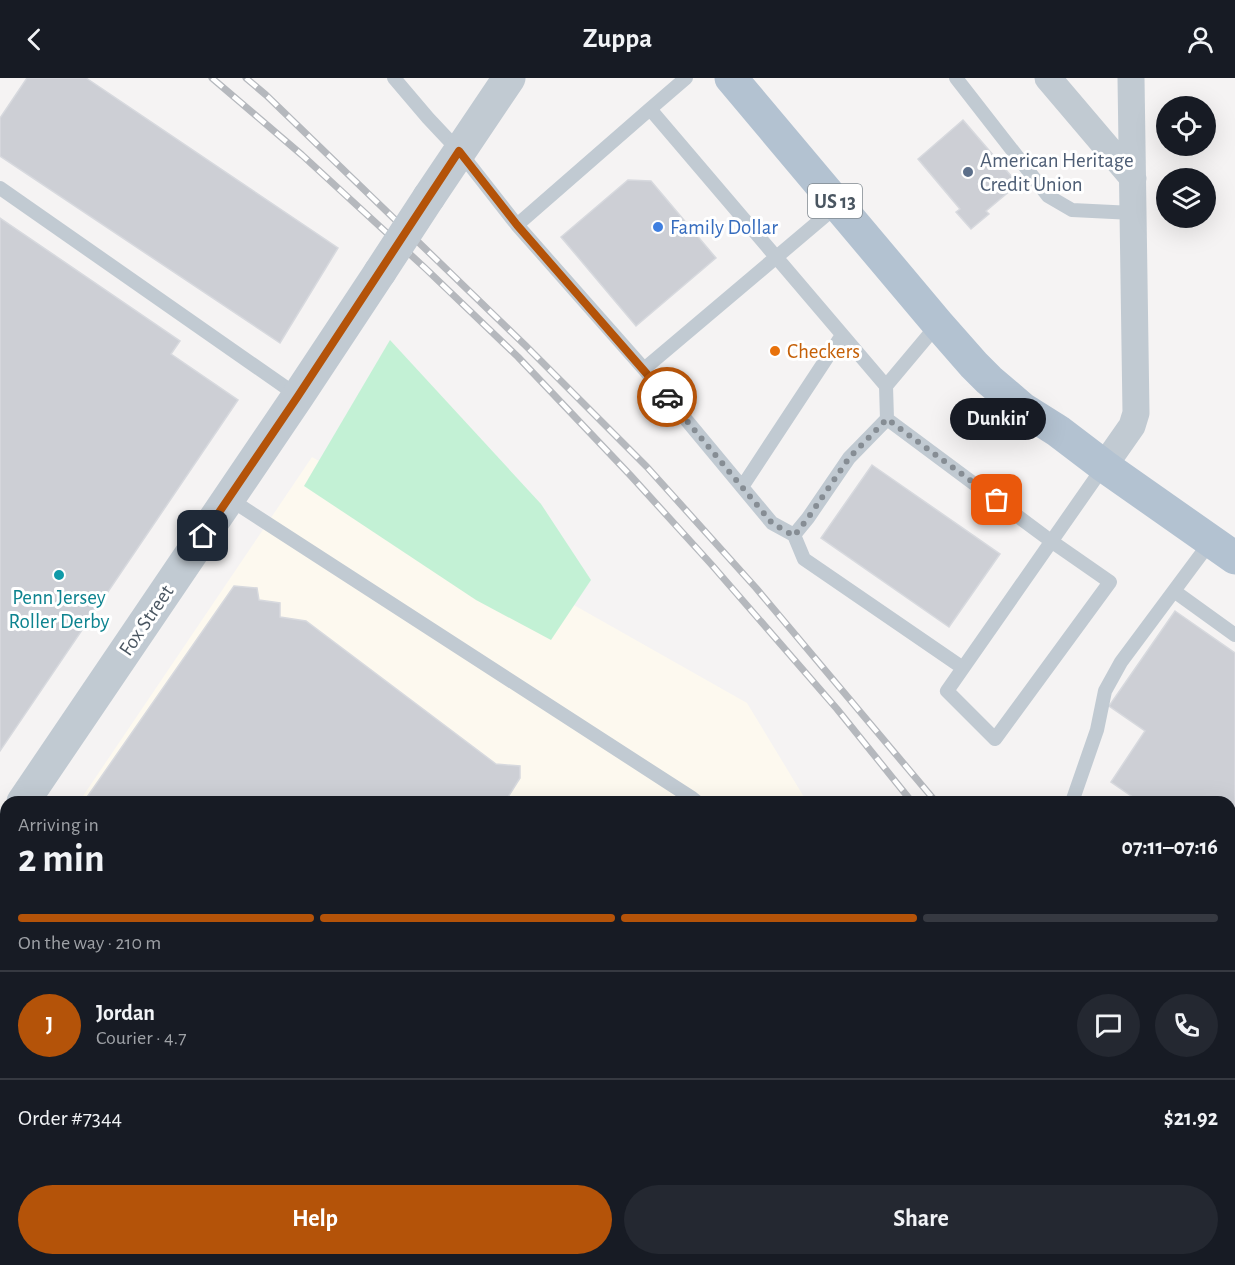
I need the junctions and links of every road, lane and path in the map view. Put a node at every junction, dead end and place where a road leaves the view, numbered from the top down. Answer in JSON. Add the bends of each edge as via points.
{"nodes":[{"id":1,"x":394,"y":78,"type":"edge"},
{"id":2,"x":508,"y":78,"type":"edge"},
{"id":3,"x":686,"y":78,"type":"edge"},
{"id":4,"x":731,"y":78,"type":"edge"},
{"id":5,"x":956,"y":78,"type":"edge"},
{"id":6,"x":1048,"y":78,"type":"edge"},
{"id":7,"x":1131,"y":78,"type":"edge"},
{"id":8,"x":650,"y":109,"type":"junction"},
{"id":9,"x":459,"y":151,"type":"junction"},
{"id":10,"x":1132,"y":178,"type":"junction"},
{"id":11,"x":0,"y":188,"type":"edge"},
{"id":12,"x":838,"y":205,"type":"junction"},
{"id":13,"x":1133,"y":213,"type":"junction"},
{"id":14,"x":517,"y":225,"type":"junction"},
{"id":15,"x":776,"y":257,"type":"junction"},
{"id":16,"x":938,"y":324,"type":"junction"},
{"id":17,"x":842,"y":335,"type":"junction"},
{"id":18,"x":644,"y":369,"type":"junction"},
{"id":19,"x":886,"y":386,"type":"junction"},
{"id":20,"x":298,"y":396,"type":"junction"},
{"id":21,"x":887,"y":419,"type":"junction"},
{"id":22,"x":1104,"y":466,"type":"junction"},
{"id":23,"x":742,"y":487,"type":"junction"},
{"id":24,"x":228,"y":498,"type":"junction"},
{"id":25,"x":794,"y":536,"type":"junction"},
{"id":26,"x":1051,"y":541,"type":"junction"},
{"id":27,"x":1223,"y":549,"type":"edge"},
{"id":28,"x":1174,"y":591,"type":"junction"},
{"id":29,"x":1234,"y":632,"type":"edge"},
{"id":30,"x":963,"y":668,"type":"junction"},
{"id":31,"x":29,"y":796,"type":"edge"},
{"id":32,"x":689,"y":796,"type":"edge"},
{"id":33,"x":1074,"y":796,"type":"edge"}],
"edges":[{"from":1,"to":9,"type":"lane"},
{"from":2,"to":9,"type":"street","name":"Fox Street"},
{"from":3,"to":8,"type":"lane"},
{"from":4,"to":12,"type":"main road","number":"US 13"},
{"from":5,"to":13,"type":"lane","via":[[1048,196],[1072,210]]},
{"from":6,"to":10,"type":"street"},
{"from":7,"to":10,"type":"street"},
{"from":8,"to":14,"type":"lane"},
{"from":8,"to":15,"type":"lane"},
{"from":9,"to":14,"type":"lane"},
{"from":9,"to":20,"type":"street","name":"Fox Street","bridge":true},
{"from":10,"to":13,"type":"street"},
{"from":11,"to":20,"type":"lane"},
{"from":12,"to":15,"type":"lane"},
{"from":12,"to":16,"type":"main road","number":"US 13"},
{"from":13,"to":22,"type":"street","via":[[1136,413],[1132,426]]},
{"from":14,"to":18,"type":"lane"},
{"from":15,"to":17,"type":"lane"},
{"from":15,"to":18,"type":"lane"},
{"from":16,"to":19,"type":"lane"},
{"from":16,"to":22,"type":"main road","number":"US 13","via":[[1006,395]]},
{"from":17,"to":19,"type":"lane"},
{"from":17,"to":23,"type":"lane"},
{"from":18,"to":23,"type":"lane"},
{"from":19,"to":21,"type":"lane"},
{"from":20,"to":24,"type":"street","name":"Fox Street"},
{"from":21,"to":25,"type":"lane","via":[[849,458]]},
{"from":21,"to":26,"type":"lane"},
{"from":22,"to":26,"type":"lane"},
{"from":22,"to":27,"type":"main road","number":"US 13"},
{"from":23,"to":25,"type":"lane","via":[[772,523]]},
{"from":24,"to":31,"type":"street","name":"Fox Street"},
{"from":24,"to":32,"type":"lane"},
{"from":25,"to":30,"type":"lane","via":[[804,560]]},
{"from":26,"to":30,"type":"lane"},
{"from":26,"to":30,"type":"lane","via":[[1110,582],[995,739],[947,691]]},
{"from":27,"to":28,"type":"lane"},
{"from":28,"to":29,"type":"lane"},
{"from":28,"to":33,"type":"lane","via":[[1121,662],[1105,691],[1097,730]]}]}
